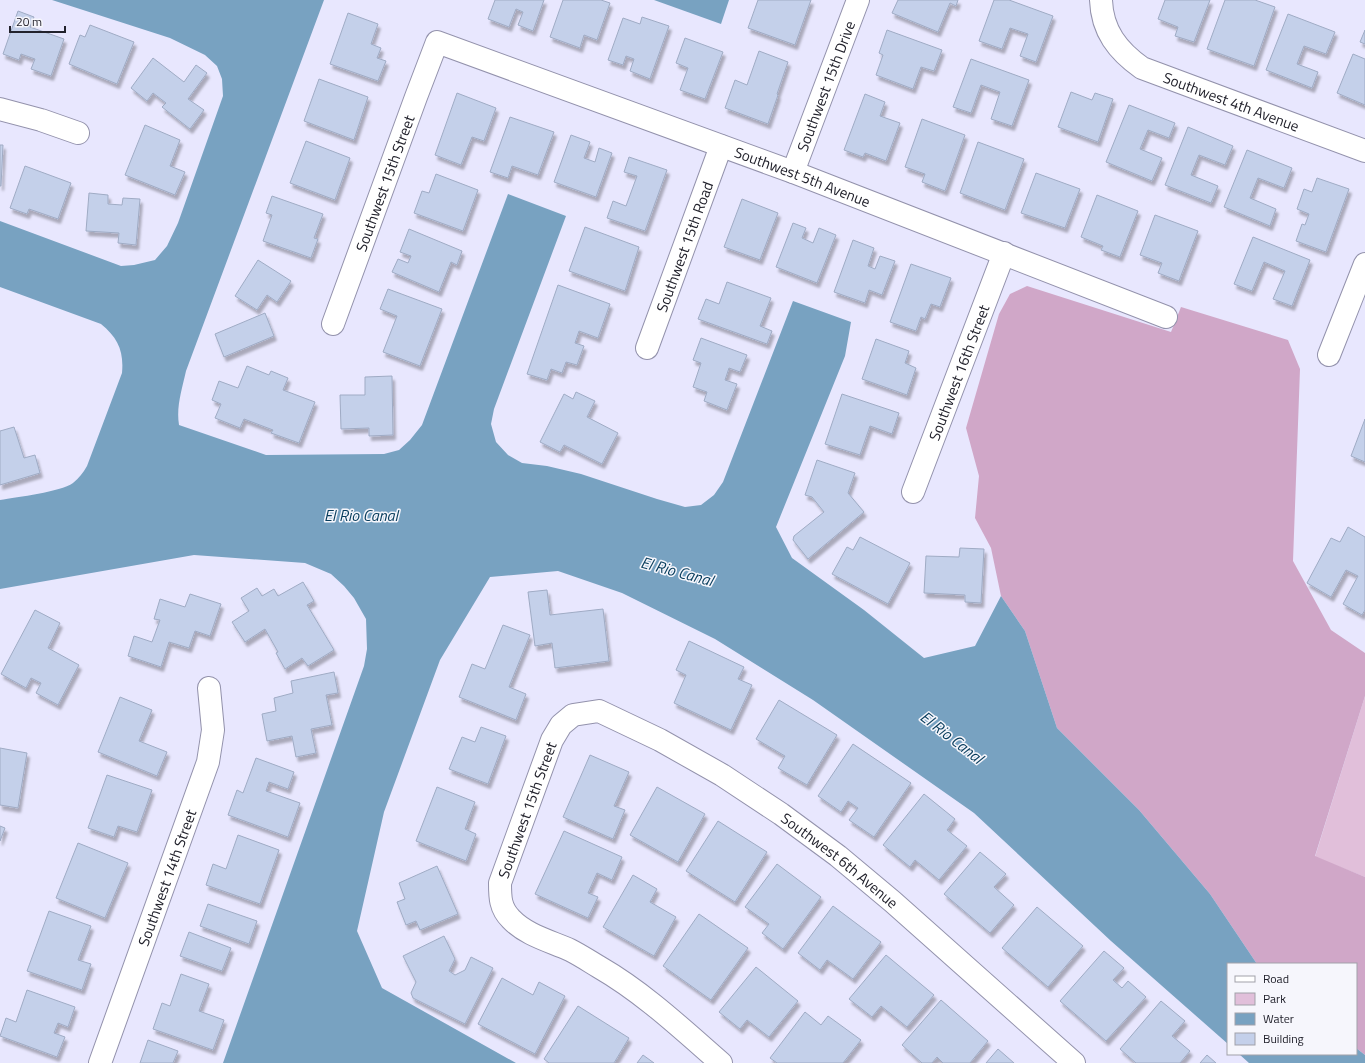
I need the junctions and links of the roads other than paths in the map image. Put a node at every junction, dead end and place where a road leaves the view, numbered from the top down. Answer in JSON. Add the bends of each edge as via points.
{"nodes":[{"id":1,"x":858,"y":0,"type":"edge"},
{"id":2,"x":1101,"y":0,"type":"edge"},
{"id":3,"x":437,"y":42,"type":"joint"},
{"id":4,"x":0,"y":109,"type":"edge"},
{"id":5,"x":78,"y":133,"type":"dead end"},
{"id":6,"x":721,"y":146,"type":"junction"},
{"id":7,"x":1365,"y":151,"type":"edge"},
{"id":8,"x":793,"y":172,"type":"junction"},
{"id":9,"x":1004,"y":253,"type":"junction"},
{"id":10,"x":1365,"y":264,"type":"edge"},
{"id":11,"x":1166,"y":317,"type":"dead end"},
{"id":12,"x":333,"y":324,"type":"dead end"},
{"id":13,"x":647,"y":348,"type":"dead end"},
{"id":14,"x":1329,"y":355,"type":"dead end"},
{"id":15,"x":913,"y":492,"type":"dead end"},
{"id":16,"x":209,"y":688,"type":"dead end"},
{"id":17,"x":573,"y":715,"type":"joint"},
{"id":18,"x":100,"y":1063,"type":"edge"},
{"id":19,"x":721,"y":1063,"type":"edge"},
{"id":20,"x":1074,"y":1063,"type":"edge"}],
"edges":[{"from":1,"to":8,"type":"street","name":"Southwest 15th Drive"},
{"from":2,"to":7,"type":"street","name":"Southwest 4th Avenue","via":[[1106,27],[1115,43],[1127,57],[1142,68]]},
{"from":3,"to":6,"type":"street","name":"Southwest 5th Avenue"},
{"from":3,"to":12,"type":"street","name":"Southwest 15th Street"},
{"from":4,"to":5,"type":"street"},
{"from":6,"to":8,"type":"street","name":"Southwest 5th Avenue"},
{"from":6,"to":13,"type":"street","name":"Southwest 15th Road"},
{"from":8,"to":9,"type":"street","name":"Southwest 5th Avenue"},
{"from":9,"to":11,"type":"street","name":"Southwest 5th Avenue"},
{"from":9,"to":15,"type":"street","name":"Southwest 16th Street"},
{"from":10,"to":14,"type":"street"},
{"from":16,"to":18,"type":"street","name":"Southwest 14th Street","via":[[213,730],[208,762]]},
{"from":17,"to":19,"type":"street","name":"Southwest 15th Street","via":[[561,725],[552,740],[500,883],[500,903],[505,913],[523,930],[600,967],[643,996]]},
{"from":17,"to":20,"type":"street","name":"Southwest 6th Avenue","via":[[599,711],[660,740],[722,775],[782,814],[893,902]]}]}
